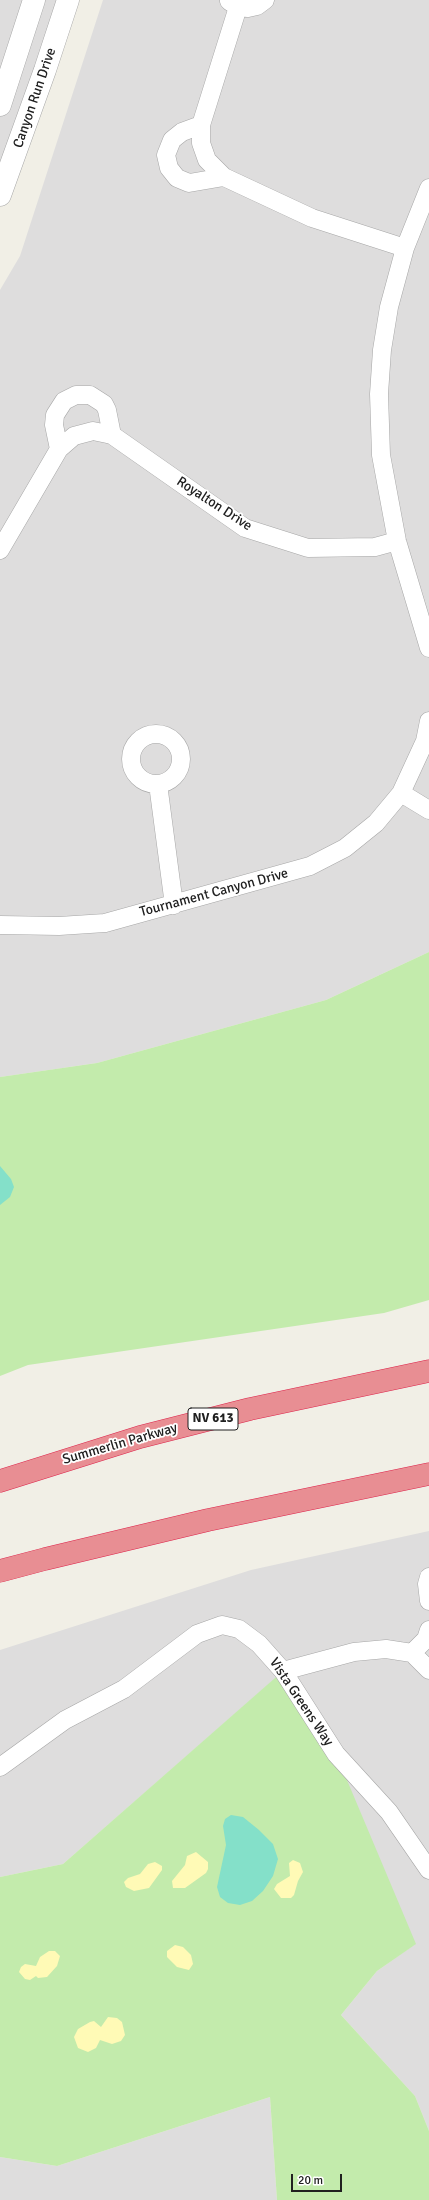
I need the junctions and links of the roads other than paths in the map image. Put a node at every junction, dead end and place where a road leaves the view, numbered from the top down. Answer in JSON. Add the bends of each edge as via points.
{"nodes":[{"id":1,"x":34,"y":0,"type":"edge"},
{"id":2,"x":68,"y":0,"type":"edge"},
{"id":3,"x":265,"y":0,"type":"edge"},
{"id":4,"x":233,"y":4,"type":"edge"},
{"id":5,"x":0,"y":105,"type":"edge"},
{"id":6,"x":201,"y":125,"type":"junction"},
{"id":7,"x":224,"y":177,"type":"junction"},
{"id":8,"x":429,"y":188,"type":"edge"},
{"id":9,"x":0,"y":195,"type":"edge"},
{"id":10,"x":405,"y":248,"type":"junction"},
{"id":11,"x":112,"y":435,"type":"junction"},
{"id":12,"x":60,"y":449,"type":"junction"},
{"id":13,"x":397,"y":541,"type":"junction"},
{"id":14,"x":0,"y":550,"type":"edge"},
{"id":15,"x":429,"y":648,"type":"edge"},
{"id":16,"x":429,"y":721,"type":"edge"},
{"id":17,"x":426,"y":749,"type":"edge"},
{"id":18,"x":158,"y":784,"type":"dead end"},
{"id":19,"x":401,"y":793,"type":"junction"},
{"id":20,"x":429,"y":810,"type":"edge"},
{"id":21,"x":174,"y":904,"type":"junction"},
{"id":22,"x":0,"y":924,"type":"edge"},
{"id":23,"x":429,"y":1371,"type":"edge"},
{"id":24,"x":429,"y":1474,"type":"edge"},
{"id":25,"x":0,"y":1481,"type":"edge"},
{"id":26,"x":0,"y":1571,"type":"edge"},
{"id":27,"x":429,"y":1577,"type":"edge"},
{"id":28,"x":429,"y":1601,"type":"edge"},
{"id":29,"x":429,"y":1630,"type":"edge"},
{"id":30,"x":412,"y":1653,"type":"junction"},
{"id":31,"x":429,"y":1670,"type":"edge"},
{"id":32,"x":283,"y":1671,"type":"junction"},
{"id":33,"x":0,"y":1767,"type":"edge"},
{"id":34,"x":429,"y":1870,"type":"edge"}],
"edges":[{"from":1,"to":5,"type":"street"},
{"from":2,"to":9,"type":"street","name":"Canyon Run Drive"},
{"from":3,"to":4,"type":"street","via":[[252,8]]},
{"from":4,"to":6,"type":"street"},
{"from":6,"to":7,"type":"street","via":[[200,137],[205,154],[211,165]]},
{"from":6,"to":7,"type":"street","via":[[179,133],[170,142],[166,155],[169,168],[177,178],[189,183]]},
{"from":7,"to":10,"type":"street","via":[[312,218]]},
{"from":8,"to":10,"type":"street"},
{"from":10,"to":13,"type":"street","via":[[389,307],[382,350],[379,394],[381,455]]},
{"from":11,"to":12,"type":"street","name":"Royalton Drive","via":[[98,431],[83,432],[70,439]]},
{"from":11,"to":12,"type":"street","via":[[107,410],[101,402],[90,395],[76,395],[64,400],[55,415],[54,425]]},
{"from":11,"to":13,"type":"street","name":"Royalton Drive","via":[[245,528],[308,548],[375,547]]},
{"from":12,"to":14,"type":"street"},
{"from":13,"to":15,"type":"street"},
{"from":16,"to":17,"type":"street","name":"Tournament Canyon Drive"},
{"from":17,"to":19,"type":"street","name":"Tournament Canyon Drive"},
{"from":18,"to":21,"type":"street"},
{"from":19,"to":20,"type":"street"},
{"from":19,"to":21,"type":"street","name":"Tournament Canyon Drive","via":[[376,823],[358,838],[345,848],[310,866]]},
{"from":21,"to":22,"type":"street","name":"Tournament Canyon Drive","via":[[105,923],[60,926]]},
{"from":23,"to":25,"type":"highway","name":"Summerlin Parkway","number":"NV 613","via":[[242,1411],[140,1437]]},
{"from":24,"to":26,"type":"highway","via":[[208,1520]]},
{"from":27,"to":28,"type":"street"},
{"from":29,"to":30,"type":"street","via":[[426,1639]]},
{"from":30,"to":31,"type":"street"},
{"from":30,"to":32,"type":"street","via":[[386,1649],[354,1652]]},
{"from":32,"to":33,"type":"street","name":"Vista Greens Way","via":[[259,1644],[239,1629],[222,1625],[197,1634],[124,1689],[64,1720]]},
{"from":32,"to":34,"type":"street","name":"Vista Greens Way","via":[[336,1754],[389,1812]]}]}
